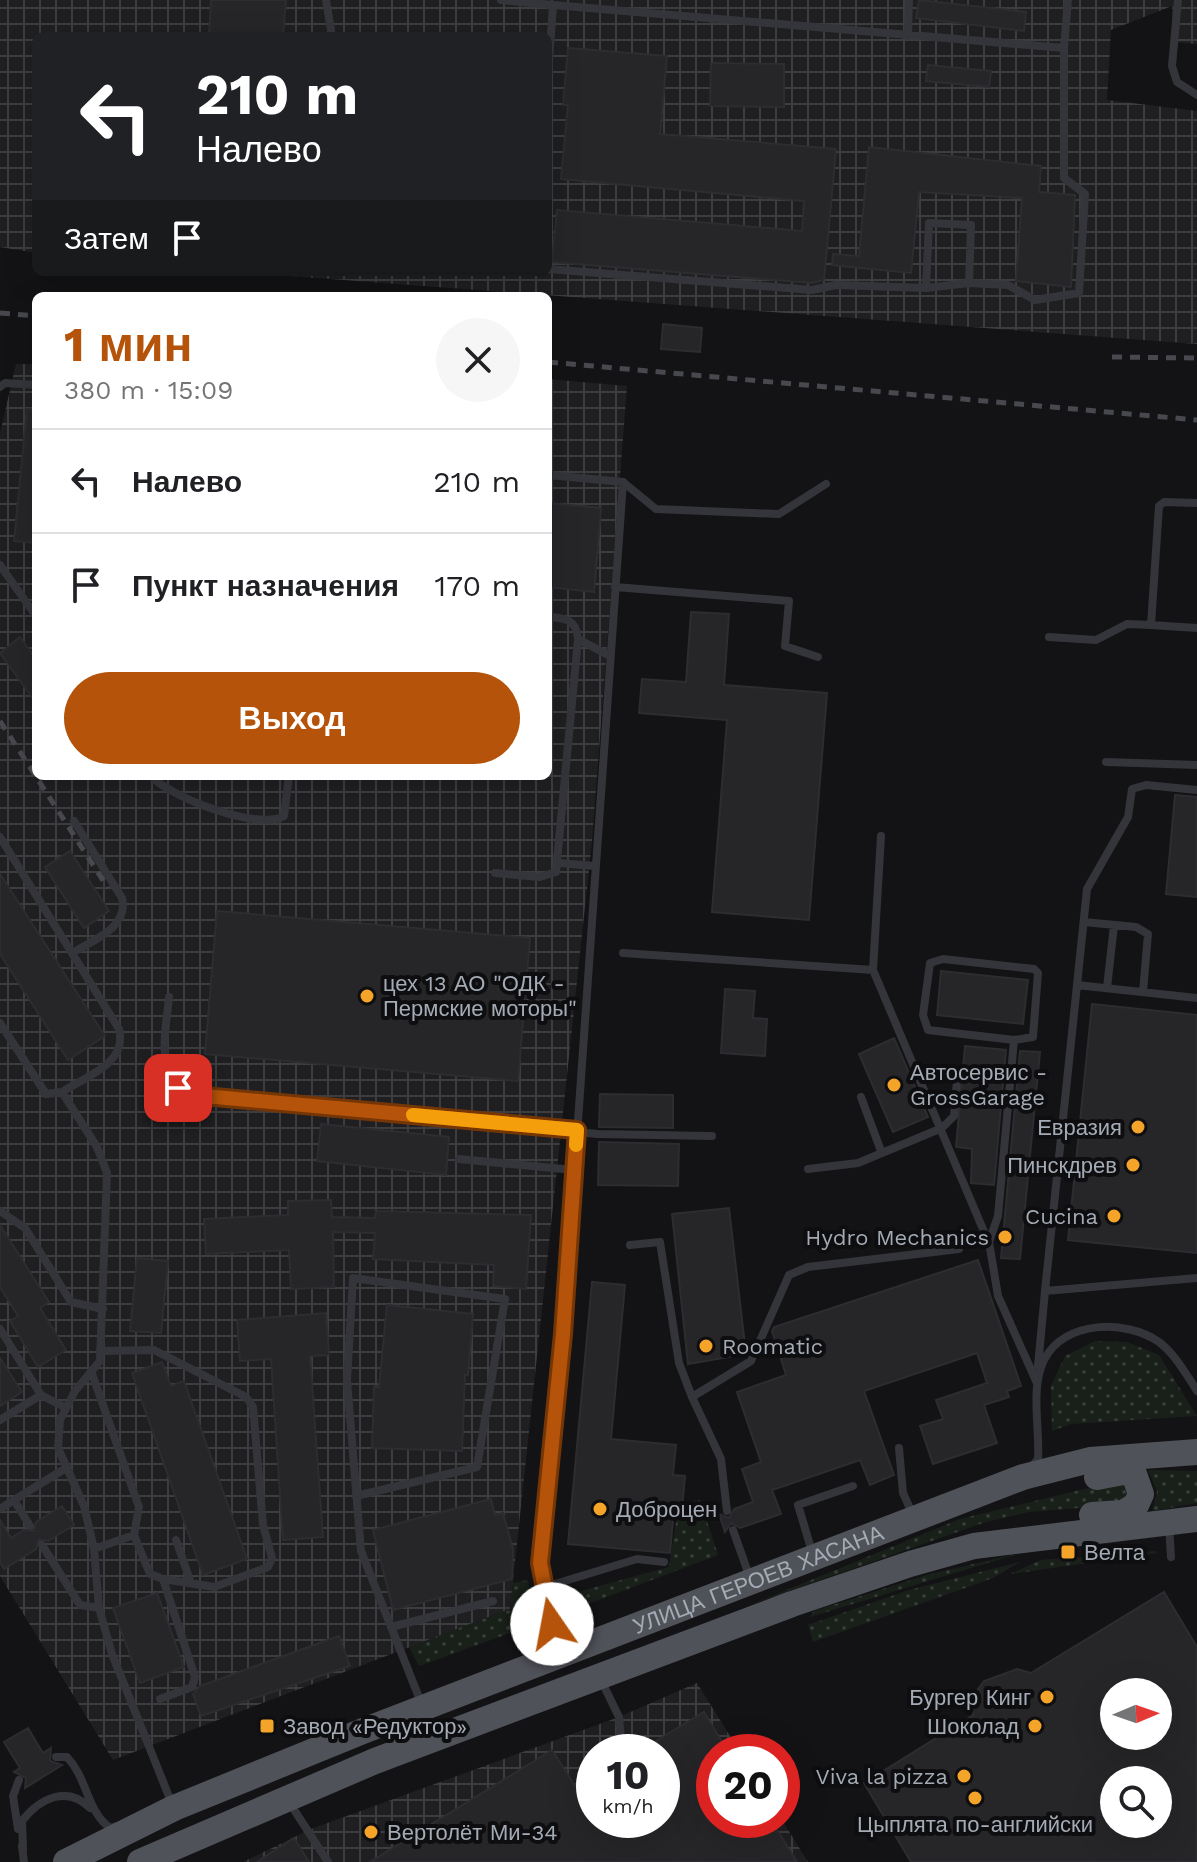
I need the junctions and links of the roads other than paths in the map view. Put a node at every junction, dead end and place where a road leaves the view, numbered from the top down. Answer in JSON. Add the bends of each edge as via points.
{"nodes":[{"id":1,"x":326,"y":0,"type":"edge"},
{"id":2,"x":501,"y":0,"type":"edge"},
{"id":3,"x":909,"y":0,"type":"edge"},
{"id":4,"x":1068,"y":0,"type":"edge"},
{"id":5,"x":1178,"y":0,"type":"edge"},
{"id":6,"x":553,"y":5,"type":"junction"},
{"id":7,"x":331,"y":32,"type":"edge"},
{"id":8,"x":551,"y":32,"type":"edge"},
{"id":9,"x":908,"y":36,"type":"junction"},
{"id":10,"x":1064,"y":48,"type":"junction"},
{"id":11,"x":1197,"y":95,"type":"edge"},
{"id":12,"x":552,"y":269,"type":"edge"},
{"id":13,"x":969,"y":283,"type":"junction"},
{"id":14,"x":926,"y":288,"type":"junction"},
{"id":15,"x":32,"y":385,"type":"edge"},
{"id":16,"x":0,"y":387,"type":"edge"},
{"id":17,"x":552,"y":475,"type":"edge"},
{"id":18,"x":623,"y":482,"type":"junction"},
{"id":19,"x":826,"y":484,"type":"dead end"},
{"id":20,"x":1197,"y":503,"type":"edge"},
{"id":21,"x":0,"y":565,"type":"edge"},
{"id":22,"x":615,"y":587,"type":"junction"},
{"id":23,"x":32,"y":610,"type":"edge"},
{"id":24,"x":552,"y":618,"type":"edge"},
{"id":25,"x":1151,"y":625,"type":"junction"},
{"id":26,"x":1197,"y":628,"type":"edge"},
{"id":27,"x":1049,"y":637,"type":"dead end"},
{"id":28,"x":578,"y":639,"type":"junction"},
{"id":29,"x":610,"y":656,"type":"junction"},
{"id":30,"x":818,"y":657,"type":"dead end"},
{"id":31,"x":1106,"y":762,"type":"dead end"},
{"id":32,"x":1197,"y":765,"type":"edge"},
{"id":33,"x":155,"y":780,"type":"edge"},
{"id":34,"x":162,"y":780,"type":"edge"},
{"id":35,"x":288,"y":780,"type":"edge"},
{"id":36,"x":161,"y":787,"type":"junction"},
{"id":37,"x":1197,"y":790,"type":"edge"},
{"id":38,"x":74,"y":821,"type":"dead end"},
{"id":39,"x":881,"y":836,"type":"dead end"},
{"id":40,"x":0,"y":837,"type":"edge"},
{"id":41,"x":558,"y":863,"type":"junction"},
{"id":42,"x":595,"y":866,"type":"junction"},
{"id":43,"x":495,"y":873,"type":"dead end"},
{"id":44,"x":1084,"y":922,"type":"junction"},
{"id":45,"x":1114,"y":925,"type":"junction"},
{"id":46,"x":72,"y":953,"type":"junction"},
{"id":47,"x":623,"y":953,"type":"dead end"},
{"id":48,"x":873,"y":970,"type":"junction"},
{"id":49,"x":1077,"y":985,"type":"junction"},
{"id":50,"x":1107,"y":988,"type":"junction"},
{"id":51,"x":1143,"y":992,"type":"junction"},
{"id":52,"x":169,"y":997,"type":"dead end"},
{"id":53,"x":1197,"y":998,"type":"edge"},
{"id":54,"x":0,"y":1023,"type":"edge"},
{"id":55,"x":1014,"y":1040,"type":"junction"},
{"id":56,"x":957,"y":1081,"type":"dead end"},
{"id":57,"x":62,"y":1092,"type":"junction"},
{"id":58,"x":861,"y":1097,"type":"dead end"},
{"id":59,"x":942,"y":1128,"type":"junction"},
{"id":60,"x":577,"y":1130,"type":"junction"},
{"id":61,"x":712,"y":1136,"type":"dead end"},
{"id":62,"x":881,"y":1151,"type":"junction"},
{"id":63,"x":459,"y":1159,"type":"dead end"},
{"id":64,"x":808,"y":1169,"type":"dead end"},
{"id":65,"x":574,"y":1170,"type":"junction"},
{"id":66,"x":1,"y":1215,"type":"edge"},
{"id":67,"x":989,"y":1242,"type":"junction"},
{"id":68,"x":630,"y":1245,"type":"dead end"},
{"id":69,"x":959,"y":1249,"type":"dead end"},
{"id":70,"x":1197,"y":1278,"type":"edge"},
{"id":71,"x":1045,"y":1291,"type":"junction"},
{"id":72,"x":103,"y":1309,"type":"junction"},
{"id":73,"x":0,"y":1329,"type":"edge"},
{"id":74,"x":100,"y":1351,"type":"junction"},
{"id":75,"x":91,"y":1371,"type":"junction"},
{"id":76,"x":1037,"y":1383,"type":"junction"},
{"id":77,"x":1197,"y":1391,"type":"edge"},
{"id":78,"x":41,"y":1395,"type":"junction"},
{"id":79,"x":692,"y":1397,"type":"junction"},
{"id":80,"x":66,"y":1408,"type":"junction"},
{"id":81,"x":0,"y":1420,"type":"edge"},
{"id":82,"x":899,"y":1448,"type":"dead end"},
{"id":83,"x":1197,"y":1452,"type":"edge"},
{"id":84,"x":66,"y":1468,"type":"junction"},
{"id":85,"x":1023,"y":1477,"type":"junction"},
{"id":86,"x":853,"y":1486,"type":"dead end"},
{"id":87,"x":356,"y":1496,"type":"junction"},
{"id":88,"x":967,"y":1498,"type":"junction"},
{"id":89,"x":14,"y":1500,"type":"junction"},
{"id":90,"x":1,"y":1508,"type":"edge"},
{"id":91,"x":727,"y":1511,"type":"dead end"},
{"id":92,"x":915,"y":1519,"type":"junction"},
{"id":93,"x":1197,"y":1519,"type":"edge"},
{"id":94,"x":1169,"y":1524,"type":"junction"},
{"id":95,"x":30,"y":1526,"type":"dead end"},
{"id":96,"x":733,"y":1530,"type":"dead end"},
{"id":97,"x":134,"y":1535,"type":"junction"},
{"id":98,"x":176,"y":1540,"type":"dead end"},
{"id":99,"x":42,"y":1545,"type":"dead end"},
{"id":100,"x":974,"y":1546,"type":"junction"},
{"id":101,"x":94,"y":1549,"type":"junction"},
{"id":102,"x":1171,"y":1557,"type":"dead end"},
{"id":103,"x":814,"y":1559,"type":"junction"},
{"id":104,"x":664,"y":1562,"type":"dead end"},
{"id":105,"x":163,"y":1579,"type":"junction"},
{"id":106,"x":191,"y":1583,"type":"junction"},
{"id":107,"x":751,"y":1583,"type":"junction"},
{"id":108,"x":545,"y":1587,"type":"junction"},
{"id":109,"x":493,"y":1601,"type":"dead end"},
{"id":110,"x":99,"y":1608,"type":"junction"},
{"id":111,"x":391,"y":1627,"type":"junction"},
{"id":112,"x":562,"y":1654,"type":"junction"},
{"id":113,"x":600,"y":1676,"type":"junction"},
{"id":114,"x":160,"y":1699,"type":"dead end"},
{"id":115,"x":423,"y":1707,"type":"junction"},
{"id":116,"x":620,"y":1734,"type":"edge"},
{"id":117,"x":56,"y":1757,"type":"dead end"},
{"id":118,"x":19,"y":1780,"type":"dead end"},
{"id":119,"x":287,"y":1798,"type":"junction"},
{"id":120,"x":94,"y":1811,"type":"junction"},
{"id":121,"x":166,"y":1812,"type":"junction"},
{"id":122,"x":23,"y":1850,"type":"junction"},
{"id":123,"x":169,"y":1855,"type":"edge"},
{"id":124,"x":24,"y":1862,"type":"edge"},
{"id":125,"x":66,"y":1862,"type":"edge"},
{"id":126,"x":140,"y":1862,"type":"edge"},
{"id":127,"x":328,"y":1862,"type":"edge"}],
"edges":[{"from":1,"to":7,"type":"lane"},
{"from":2,"to":6,"type":"lane"},
{"from":3,"to":9,"type":"lane"},
{"from":4,"to":10,"type":"lane"},
{"from":5,"to":11,"type":"lane","via":[[1172,66],[1177,82]]},
{"from":6,"to":8,"type":"lane"},
{"from":6,"to":9,"type":"lane"},
{"from":9,"to":10,"type":"lane"},
{"from":10,"to":13,"type":"lane","via":[[1064,178],[1085,194],[1079,293],[1035,300],[1008,285]]},
{"from":12,"to":14,"type":"lane","via":[[812,290],[836,285]]},
{"from":13,"to":14,"type":"lane"},
{"from":13,"to":14,"type":"lane","via":[[971,225],[929,223]]},
{"from":15,"to":16,"type":"lane"},
{"from":17,"to":18,"type":"lane"},
{"from":18,"to":19,"type":"lane","via":[[656,509],[779,514]]},
{"from":18,"to":22,"type":"lane"},
{"from":20,"to":25,"type":"lane","via":[[1159,506]]},
{"from":21,"to":23,"type":"lane"},
{"from":22,"to":29,"type":"lane"},
{"from":22,"to":30,"type":"lane","via":[[789,601],[785,646]]},
{"from":24,"to":28,"type":"lane","via":[[571,620]]},
{"from":25,"to":26,"type":"lane"},
{"from":25,"to":27,"type":"lane","via":[[1127,624],[1096,640]]},
{"from":28,"to":29,"type":"lane"},
{"from":28,"to":41,"type":"lane"},
{"from":29,"to":42,"type":"lane"},
{"from":31,"to":32,"type":"lane"},
{"from":33,"to":36,"type":"lane"},
{"from":34,"to":36,"type":"lane"},
{"from":35,"to":36,"type":"lane","via":[[284,816],[277,820],[242,818]]},
{"from":37,"to":44,"type":"lane","via":[[1146,785],[1132,789],[1128,817],[1087,889]]},
{"from":38,"to":46,"type":"lane","via":[[125,909],[116,925]]},
{"from":39,"to":48,"type":"lane"},
{"from":40,"to":46,"type":"lane"},
{"from":41,"to":42,"type":"lane"},
{"from":41,"to":43,"type":"lane","via":[[549,877]]},
{"from":42,"to":60,"type":"lane"},
{"from":44,"to":45,"type":"lane"},
{"from":44,"to":49,"type":"lane"},
{"from":45,"to":50,"type":"lane"},
{"from":45,"to":51,"type":"lane","via":[[1148,934]]},
{"from":46,"to":57,"type":"lane","via":[[119,1029],[122,1048],[115,1059]]},
{"from":47,"to":48,"type":"lane"},
{"from":48,"to":59,"type":"lane"},
{"from":49,"to":50,"type":"lane"},
{"from":49,"to":71,"type":"lane"},
{"from":50,"to":51,"type":"lane"},
{"from":51,"to":53,"type":"lane"},
{"from":52,"to":60,"type":"lane","via":[[164,1053],[168,1074],[178,1088],[193,1095]]},
{"from":54,"to":57,"type":"lane","via":[[46,1094]]},
{"from":55,"to":55,"type":"lane","via":[[928,1030],[923,1015],[930,963],[943,959],[1034,969],[1039,984],[1033,1037]]},
{"from":55,"to":67,"type":"lane","via":[[998,1216]]},
{"from":56,"to":59,"type":"lane","via":[[954,1116]]},
{"from":57,"to":72,"type":"lane","via":[[107,1173]]},
{"from":58,"to":62,"type":"lane"},
{"from":59,"to":62,"type":"lane"},
{"from":59,"to":67,"type":"lane"},
{"from":60,"to":61,"type":"lane"},
{"from":60,"to":65,"type":"lane"},
{"from":62,"to":64,"type":"lane","via":[[858,1163]]},
{"from":63,"to":65,"type":"lane"},
{"from":65,"to":108,"type":"lane","via":[[540,1563]]},
{"from":66,"to":72,"type":"lane","via":[[25,1228],[71,1302]]},
{"from":67,"to":76,"type":"lane","via":[[998,1296]]},
{"from":68,"to":79,"type":"lane","via":[[660,1242],[679,1363]]},
{"from":69,"to":79,"type":"lane","via":[[797,1269],[789,1275],[751,1361]]},
{"from":70,"to":71,"type":"lane"},
{"from":71,"to":76,"type":"lane"},
{"from":72,"to":74,"type":"lane"},
{"from":73,"to":78,"type":"lane"},
{"from":74,"to":75,"type":"lane","via":[[100,1361]]},
{"from":74,"to":106,"type":"lane","via":[[154,1350],[237,1390],[253,1407],[263,1525],[272,1558],[268,1567],[214,1587]]},
{"from":75,"to":80,"type":"lane"},
{"from":75,"to":97,"type":"lane","via":[[139,1507]]},
{"from":76,"to":77,"type":"lane","via":[[1054,1344],[1082,1330],[1112,1326],[1140,1330],[1162,1344]]},
{"from":76,"to":85,"type":"lane","via":[[1038,1459]]},
{"from":78,"to":80,"type":"lane"},
{"from":78,"to":81,"type":"lane"},
{"from":79,"to":91,"type":"lane","via":[[721,1459]]},
{"from":80,"to":84,"type":"lane","via":[[58,1448]]},
{"from":82,"to":92,"type":"lane","via":[[903,1493]]},
{"from":83,"to":85,"type":"main road","name":"УЛИЦА ГЕРОЕВ ХАСАНА","via":[[1090,1460]]},
{"from":84,"to":89,"type":"lane"},
{"from":84,"to":101,"type":"lane","via":[[84,1506]]},
{"from":85,"to":88,"type":"main road","name":"УЛИЦА ГЕРОЕВ ХАСАНА"},
{"from":86,"to":103,"type":"lane","via":[[798,1505]]},
{"from":87,"to":87,"type":"lane","via":[[477,1467],[505,1299],[353,1278],[347,1380]]},
{"from":87,"to":111,"type":"lane","via":[[361,1551]]},
{"from":88,"to":92,"type":"main road","name":"УЛИЦА ГЕРОЕВ ХАСАНА"},
{"from":88,"to":100,"type":"main road","via":[[1123,1472],[1134,1474],[1141,1494],[1123,1513],[1020,1526]]},
{"from":89,"to":90,"type":"lane"},
{"from":89,"to":95,"type":"lane"},
{"from":92,"to":103,"type":"main road","name":"УЛИЦА ГЕРОЕВ ХАСАНА"},
{"from":93,"to":94,"type":"main road","name":"УЛИЦА ГЕРОЕВ ХАСАНА"},
{"from":94,"to":100,"type":"main road","name":"УЛИЦА ГЕРОЕВ ХАСАНА"},
{"from":94,"to":102,"type":"lane"},
{"from":96,"to":107,"type":"lane"},
{"from":97,"to":101,"type":"lane"},
{"from":97,"to":105,"type":"lane","via":[[150,1574]]},
{"from":98,"to":106,"type":"lane"},
{"from":99,"to":110,"type":"lane","via":[[80,1605]]},
{"from":100,"to":113,"type":"main road","name":"УЛИЦА ГЕРОЕВ ХАСАНА","via":[[792,1604]]},
{"from":101,"to":110,"type":"lane"},
{"from":103,"to":107,"type":"main road","name":"УЛИЦА ГЕРОЕВ ХАСАНА"},
{"from":104,"to":108,"type":"lane","via":[[637,1559]]},
{"from":105,"to":106,"type":"lane"},
{"from":105,"to":114,"type":"lane","via":[[195,1677],[192,1687]]},
{"from":107,"to":112,"type":"main road","name":"УЛИЦА ГЕРОЕВ ХАСАНА"},
{"from":108,"to":112,"type":"lane"},
{"from":109,"to":111,"type":"lane"},
{"from":110,"to":121,"type":"lane"},
{"from":111,"to":115,"type":"lane"},
{"from":112,"to":115,"type":"main road","name":"УЛИЦА ГЕРОЕВ ХАСАНА"},
{"from":113,"to":116,"type":"lane","via":[[619,1717]]},
{"from":113,"to":119,"type":"main road","name":"УЛИЦА ГЕРОЕВ ХАСАНА"},
{"from":115,"to":121,"type":"main road","name":"УЛИЦА ГЕРОЕВ ХАСАНА"},
{"from":117,"to":120,"type":"lane","via":[[67,1757],[77,1768]]},
{"from":118,"to":122,"type":"lane","via":[[13,1796]]},
{"from":119,"to":123,"type":"main road","name":"УЛИЦА ГЕРОЕВ ХАСАНА"},
{"from":119,"to":127,"type":"lane"},
{"from":120,"to":121,"type":"lane","via":[[110,1828]]},
{"from":120,"to":122,"type":"lane","via":[[72,1794],[56,1795],[22,1821]]},
{"from":121,"to":125,"type":"main road","name":"УЛИЦА ГЕРОЕВ ХАСАНА"},
{"from":122,"to":124,"type":"lane"},
{"from":123,"to":126,"type":"main road","name":"УЛИЦА ГЕРОЕВ ХАСАНА"}]}
